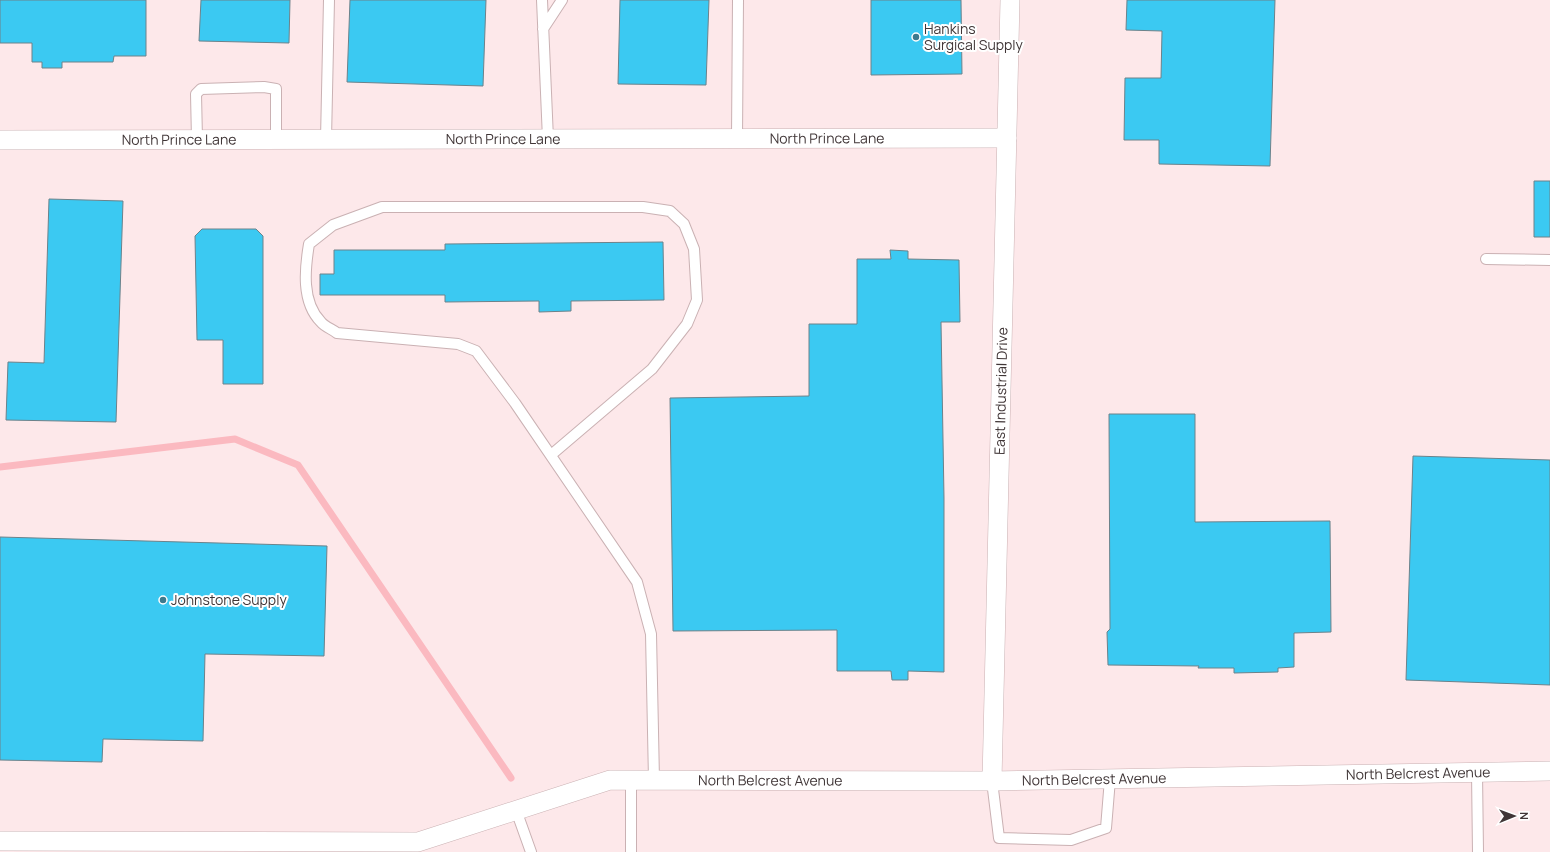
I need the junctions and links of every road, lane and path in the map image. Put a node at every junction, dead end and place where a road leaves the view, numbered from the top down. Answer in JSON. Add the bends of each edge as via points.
{"nodes":[{"id":1,"x":329,"y":0,"type":"edge"},
{"id":2,"x":542,"y":0,"type":"edge"},
{"id":3,"x":562,"y":0,"type":"edge"},
{"id":4,"x":738,"y":0,"type":"edge"},
{"id":5,"x":1010,"y":0,"type":"edge"},
{"id":6,"x":543,"y":29,"type":"junction"},
{"id":7,"x":737,"y":138,"type":"junction"},
{"id":8,"x":1007,"y":138,"type":"junction"},
{"id":9,"x":197,"y":139,"type":"junction"},
{"id":10,"x":276,"y":139,"type":"junction"},
{"id":11,"x":326,"y":139,"type":"junction"},
{"id":12,"x":548,"y":139,"type":"junction"},
{"id":13,"x":0,"y":140,"type":"edge"},
{"id":14,"x":1486,"y":259,"type":"dead end"},
{"id":15,"x":1550,"y":260,"type":"edge"},
{"id":16,"x":551,"y":455,"type":"junction"},
{"id":17,"x":1550,"y":771,"type":"edge"},
{"id":18,"x":1477,"y":772,"type":"junction"},
{"id":19,"x":1110,"y":779,"type":"junction"},
{"id":20,"x":631,"y":780,"type":"junction"},
{"id":21,"x":654,"y":780,"type":"junction"},
{"id":22,"x":992,"y":781,"type":"junction"},
{"id":23,"x":516,"y":810,"type":"junction"},
{"id":24,"x":0,"y":841,"type":"edge"},
{"id":25,"x":128,"y":846,"type":"edge"},
{"id":26,"x":532,"y":852,"type":"edge"},
{"id":27,"x":631,"y":852,"type":"edge"},
{"id":28,"x":1478,"y":852,"type":"edge"}],
"edges":[{"from":1,"to":11,"type":"lane"},
{"from":2,"to":6,"type":"lane"},
{"from":3,"to":6,"type":"lane"},
{"from":4,"to":7,"type":"lane"},
{"from":5,"to":8,"type":"street","name":"East Industrial Drive"},
{"from":6,"to":12,"type":"lane"},
{"from":7,"to":8,"type":"street","name":"North Prince Lane"},
{"from":7,"to":12,"type":"street","name":"North Prince Lane"},
{"from":8,"to":22,"type":"street","name":"East Industrial Drive"},
{"from":9,"to":10,"type":"street","name":"North Prince Lane"},
{"from":9,"to":10,"type":"lane","via":[[196,94],[201,90],[264,87],[276,90]]},
{"from":9,"to":13,"type":"street","name":"North Prince Lane"},
{"from":10,"to":11,"type":"street","name":"North Prince Lane"},
{"from":11,"to":12,"type":"street","name":"North Prince Lane"},
{"from":14,"to":15,"type":"lane"},
{"from":16,"to":16,"type":"lane","via":[[476,351],[458,344],[337,333],[321,322],[307,293],[305,267],[309,244],[333,225],[382,206],[643,207],[670,211],[684,224],[694,249],[697,300],[687,324],[652,369]]},
{"from":16,"to":21,"type":"lane","via":[[637,582],[651,634]]},
{"from":17,"to":18,"type":"street","name":"North Belcrest Avenue"},
{"from":18,"to":19,"type":"street","name":"North Belcrest Avenue"},
{"from":18,"to":28,"type":"lane"},
{"from":19,"to":22,"type":"street","name":"North Belcrest Avenue"},
{"from":19,"to":22,"type":"lane","via":[[1106,828],[1071,840],[999,838]]},
{"from":20,"to":21,"type":"street","name":"North Belcrest Avenue"},
{"from":20,"to":23,"type":"street","name":"North Belcrest Avenue","via":[[610,780]]},
{"from":20,"to":27,"type":"lane"},
{"from":21,"to":22,"type":"street","name":"North Belcrest Avenue"},
{"from":23,"to":25,"type":"street","name":"North Belcrest Avenue","via":[[418,842]]},
{"from":23,"to":26,"type":"lane"},
{"from":24,"to":25,"type":"street","name":"North Belcrest Avenue"}]}
